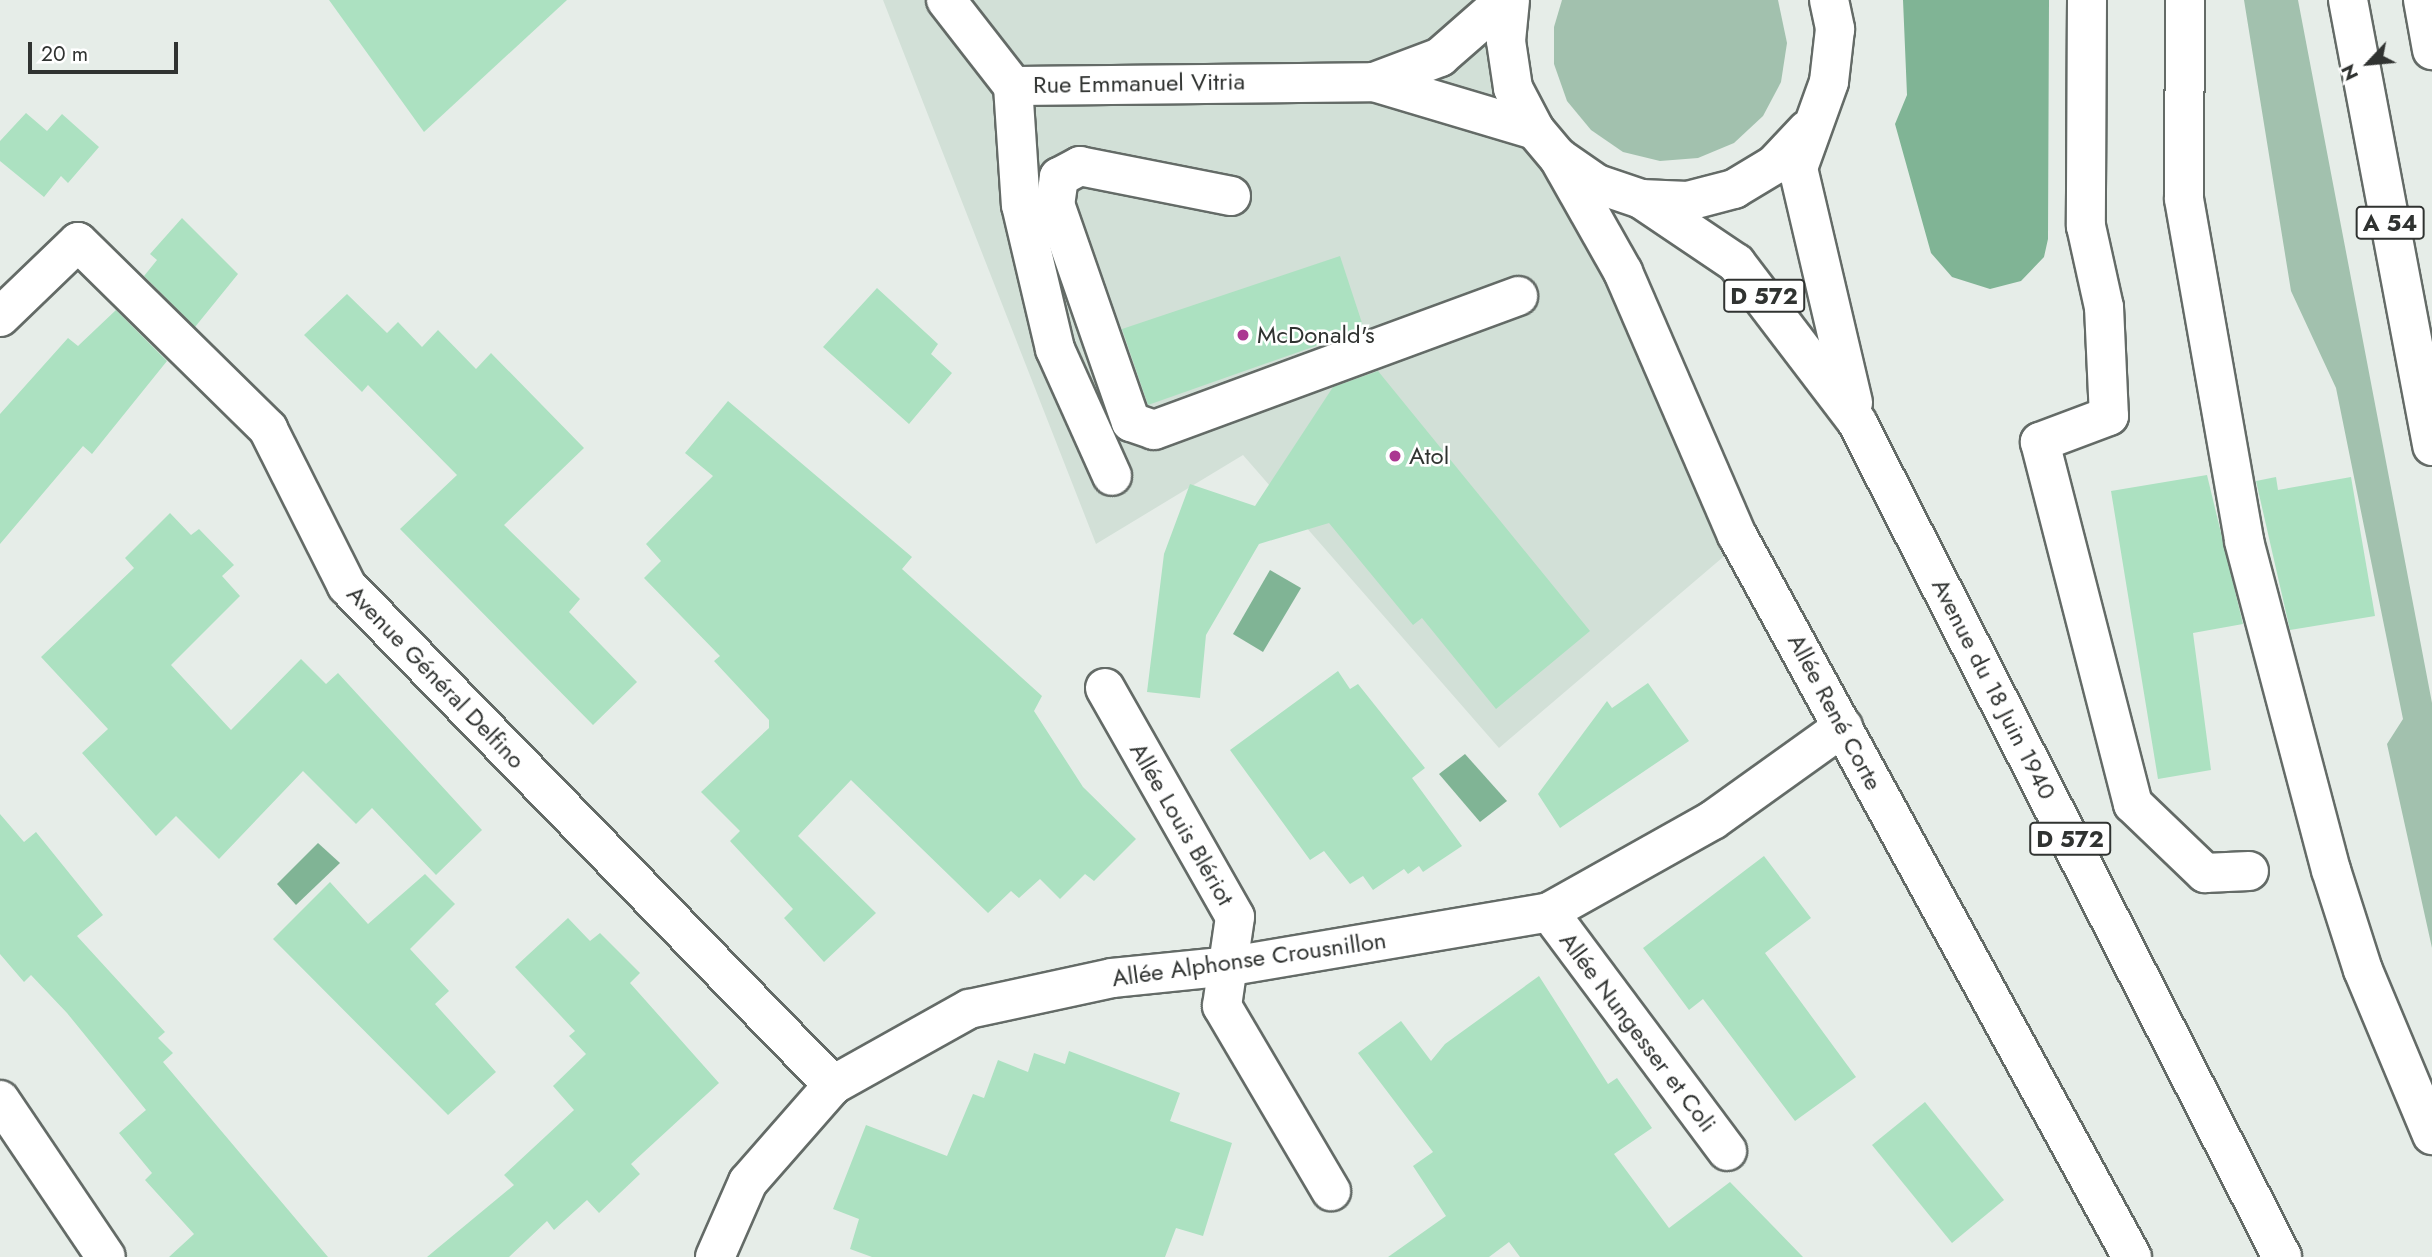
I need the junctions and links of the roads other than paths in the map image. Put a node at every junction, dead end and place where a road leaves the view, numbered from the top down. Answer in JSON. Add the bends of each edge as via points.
{"nodes":[{"id":1,"x":946,"y":0,"type":"edge"},
{"id":2,"x":1508,"y":0,"type":"edge"},
{"id":3,"x":1829,"y":0,"type":"edge"},
{"id":4,"x":2087,"y":0,"type":"edge"},
{"id":5,"x":2185,"y":0,"type":"edge"},
{"id":6,"x":2348,"y":0,"type":"edge"},
{"id":7,"x":2423,"y":0,"type":"edge"},
{"id":8,"x":2432,"y":50,"type":"edge"},
{"id":9,"x":1374,"y":82,"type":"junction"},
{"id":10,"x":1013,"y":86,"type":"junction"},
{"id":11,"x":1807,"y":130,"type":"junction"},
{"id":12,"x":1547,"y":144,"type":"junction"},
{"id":13,"x":1231,"y":196,"type":"dead end"},
{"id":14,"x":1641,"y":199,"type":"junction"},
{"id":15,"x":1518,"y":296,"type":"dead end"},
{"id":16,"x":0,"y":317,"type":"edge"},
{"id":17,"x":1857,"y":422,"type":"junction"},
{"id":18,"x":2432,"y":446,"type":"edge"},
{"id":19,"x":1112,"y":475,"type":"dead end"},
{"id":20,"x":1105,"y":688,"type":"dead end"},
{"id":21,"x":1843,"y":727,"type":"junction"},
{"id":22,"x":2249,"y":871,"type":"dead end"},
{"id":23,"x":1549,"y":912,"type":"junction"},
{"id":24,"x":1231,"y":966,"type":"junction"},
{"id":25,"x":833,"y":1085,"type":"junction"},
{"id":26,"x":0,"y":1100,"type":"edge"},
{"id":27,"x":2432,"y":1135,"type":"edge"},
{"id":28,"x":1727,"y":1151,"type":"dead end"},
{"id":29,"x":1331,"y":1191,"type":"dead end"},
{"id":30,"x":106,"y":1257,"type":"edge"},
{"id":31,"x":715,"y":1257,"type":"edge"},
{"id":32,"x":2132,"y":1257,"type":"edge"},
{"id":33,"x":2282,"y":1257,"type":"edge"}],
"edges":[{"from":1,"to":10,"type":"main road","name":"Rue Emmanuel Vitria"},
{"from":2,"to":9,"type":"main road","via":[[1440,57]]},
{"from":2,"to":12,"type":"main road","name":"Avenue du 18 Juin 1940","via":[[1506,41],[1513,88]]},
{"from":3,"to":11,"type":"main road","name":"Avenue du 18 Juin 1940","via":[[1835,29],[1829,82]]},
{"from":4,"to":22,"type":"main road","via":[[2086,226],[2104,307],[2109,415],[2040,442],[2133,804],[2206,873]]},
{"from":5,"to":27,"type":"main road","via":[[2184,199],[2244,541],[2331,870],[2363,971]]},
{"from":6,"to":18,"type":"main road","number":"A 54"},
{"from":7,"to":8,"type":"main road"},
{"from":9,"to":10,"type":"main road","name":"Rue Emmanuel Vitria"},
{"from":9,"to":12,"type":"main road"},
{"from":10,"to":19,"type":"main road","via":[[1021,205],[1055,349]]},
{"from":11,"to":14,"type":"main road","name":"Avenue du 18 Juin 1940","via":[[1774,165],[1734,189],[1688,201]]},
{"from":11,"to":17,"type":"main road","name":"Avenue du 18 Juin 1940","number":"D 572","via":[[1798,168]]},
{"from":12,"to":14,"type":"main road","name":"Avenue du 18 Juin 1940","via":[[1597,184]]},
{"from":12,"to":21,"type":"main road","name":"Allée René Corte","via":[[1623,272],[1737,535]]},
{"from":13,"to":15,"type":"main road","via":[[1080,166],[1059,177],[1055,204],[1131,422],[1154,430]]},
{"from":14,"to":17,"type":"main road","name":"Avenue du 18 Juin 1940","number":"D 572","via":[[1736,263]]},
{"from":16,"to":25,"type":"main road","name":"Avenue Général Delfino","via":[[78,242],[268,429],[346,586]]},
{"from":17,"to":33,"type":"main road","name":"Avenue du 18 Juin 1940","number":"D 572"},
{"from":20,"to":24,"type":"main road","name":"Allée Louis Blériot","via":[[1235,917]]},
{"from":21,"to":23,"type":"main road","name":"Allée Alphonse Crousnillon","via":[[1713,820]]},
{"from":21,"to":32,"type":"main road","name":"Allée René Corte"},
{"from":23,"to":24,"type":"main road","name":"Allée Alphonse Crousnillon"},
{"from":23,"to":28,"type":"main road","name":"Allée Nungesser et Coli"},
{"from":24,"to":25,"type":"main road","name":"Allée Alphonse Crousnillon","via":[[1112,978],[968,1009]]},
{"from":24,"to":29,"type":"main road","name":"Allée Louis Blériot","via":[[1222,1006]]},
{"from":25,"to":31,"type":"main road","name":"Allée Alphonse Crousnillon","via":[[748,1182]]},
{"from":26,"to":30,"type":"main road"}]}
